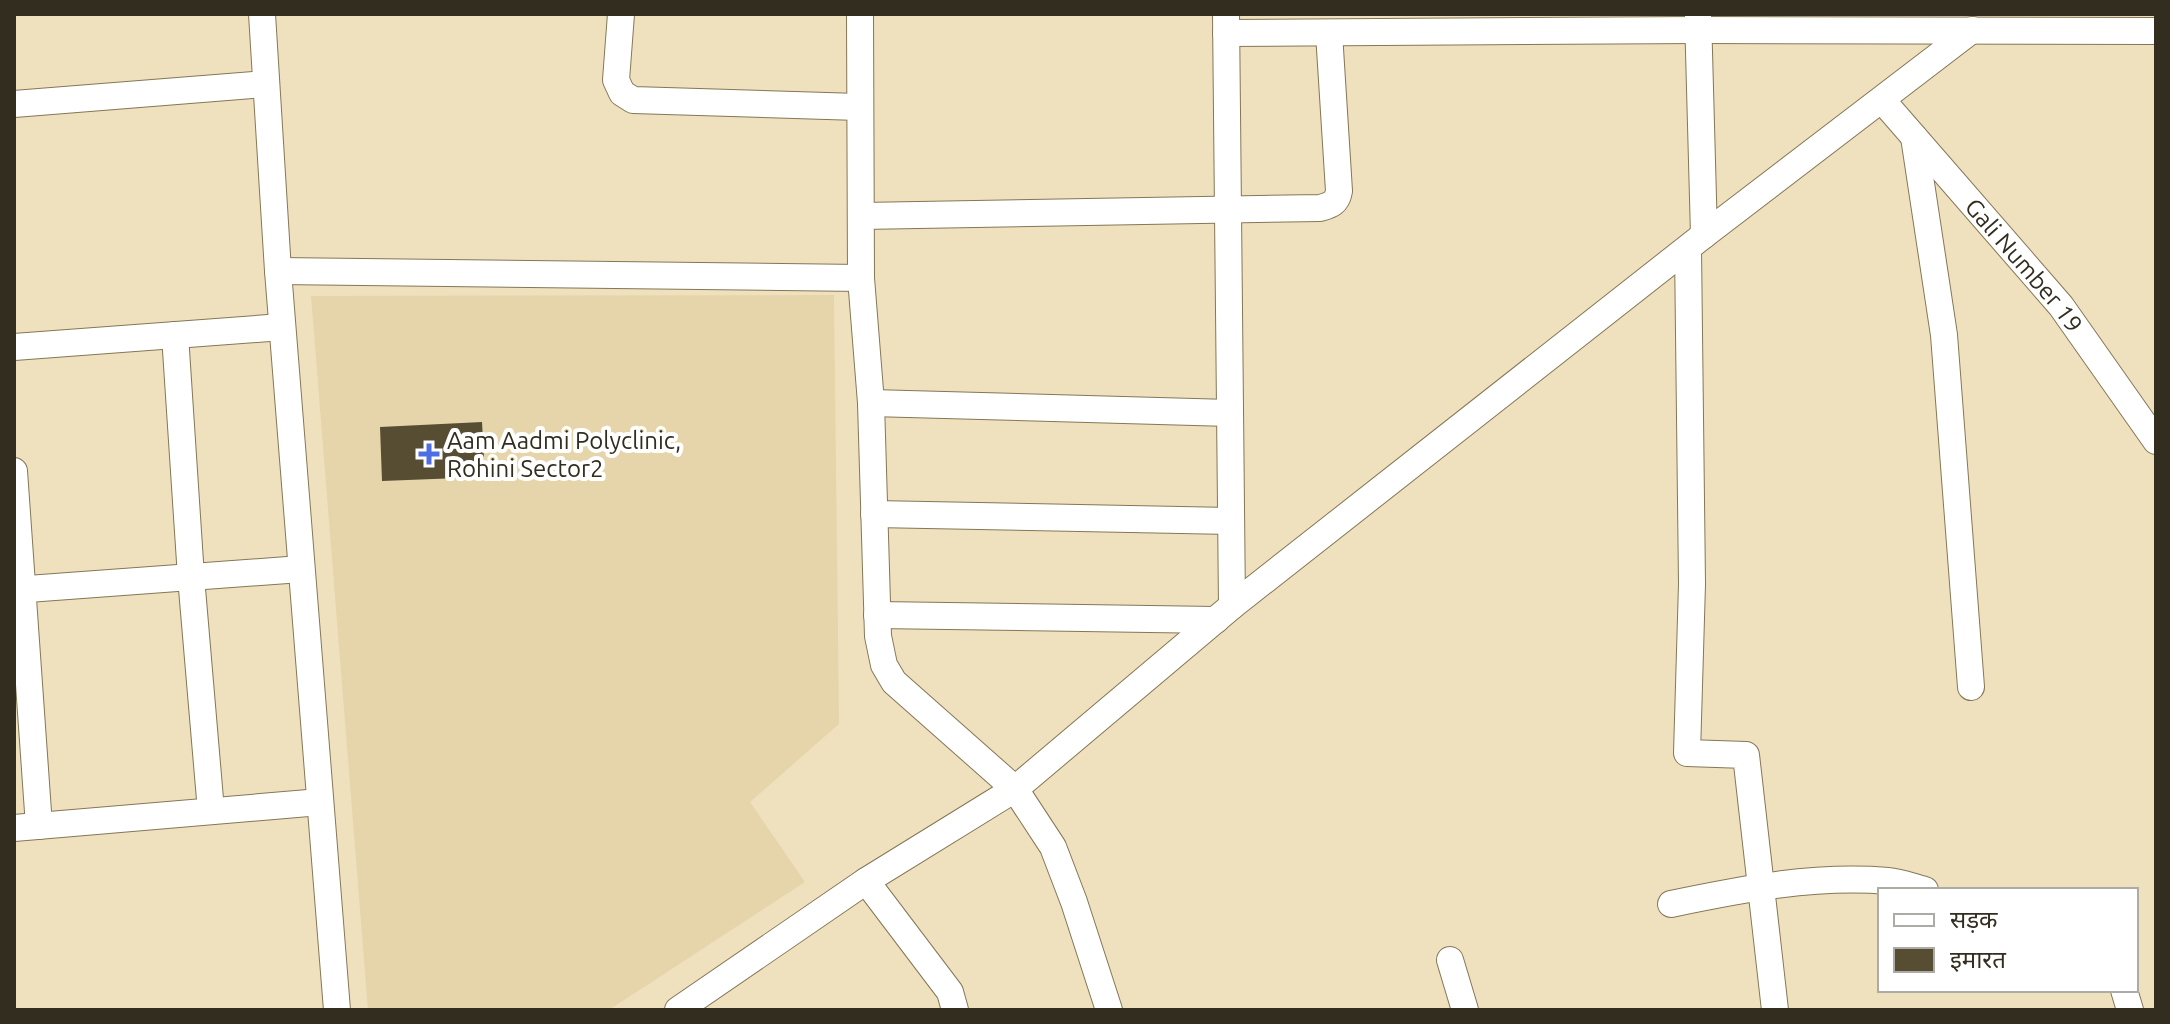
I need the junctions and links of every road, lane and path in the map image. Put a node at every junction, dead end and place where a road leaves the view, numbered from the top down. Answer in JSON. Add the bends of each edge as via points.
{"nodes":[{"id":1,"x":262,"y":14,"type":"edge"},
{"id":2,"x":621,"y":14,"type":"edge"},
{"id":3,"x":860,"y":14,"type":"edge"},
{"id":4,"x":1581,"y":22,"type":"edge"},
{"id":5,"x":1699,"y":22,"type":"edge"},
{"id":6,"x":2023,"y":22,"type":"edge"},
{"id":7,"x":1226,"y":24,"type":"edge"},
{"id":8,"x":1972,"y":30,"type":"junction"},
{"id":9,"x":2156,"y":31,"type":"edge"},
{"id":10,"x":1329,"y":33,"type":"junction"},
{"id":11,"x":266,"y":84,"type":"junction"},
{"id":12,"x":1882,"y":100,"type":"junction"},
{"id":13,"x":14,"y":104,"type":"edge"},
{"id":14,"x":859,"y":107,"type":"junction"},
{"id":15,"x":1914,"y":137,"type":"junction"},
{"id":16,"x":1228,"y":211,"type":"junction"},
{"id":17,"x":861,"y":216,"type":"junction"},
{"id":18,"x":1696,"y":242,"type":"junction"},
{"id":19,"x":278,"y":271,"type":"junction"},
{"id":20,"x":861,"y":278,"type":"junction"},
{"id":21,"x":282,"y":327,"type":"junction"},
{"id":22,"x":175,"y":335,"type":"junction"},
{"id":23,"x":14,"y":347,"type":"edge"},
{"id":24,"x":871,"y":403,"type":"junction"},
{"id":25,"x":1230,"y":413,"type":"junction"},
{"id":26,"x":2156,"y":441,"type":"edge"},
{"id":27,"x":14,"y":471,"type":"edge"},
{"id":28,"x":874,"y":514,"type":"junction"},
{"id":29,"x":1231,"y":521,"type":"junction"},
{"id":30,"x":301,"y":569,"type":"junction"},
{"id":31,"x":191,"y":577,"type":"junction"},
{"id":32,"x":18,"y":589,"type":"edge"},
{"id":33,"x":1224,"y":613,"type":"junction"},
{"id":34,"x":877,"y":615,"type":"junction"},
{"id":35,"x":1971,"y":687,"type":"dead end"},
{"id":36,"x":1015,"y":789,"type":"junction"},
{"id":37,"x":320,"y":802,"type":"junction"},
{"id":38,"x":211,"y":811,"type":"junction"},
{"id":39,"x":27,"y":827,"type":"edge"},
{"id":40,"x":866,"y":881,"type":"junction"},
{"id":41,"x":1761,"y":885,"type":"junction"},
{"id":42,"x":1917,"y":888,"type":"edge"},
{"id":43,"x":1671,"y":904,"type":"dead end"},
{"id":44,"x":1450,"y":960,"type":"dead end"},
{"id":45,"x":337,"y":1010,"type":"edge"},
{"id":46,"x":678,"y":1010,"type":"edge"},
{"id":47,"x":955,"y":1010,"type":"edge"},
{"id":48,"x":1109,"y":1010,"type":"edge"},
{"id":49,"x":1465,"y":1010,"type":"edge"},
{"id":50,"x":1775,"y":1010,"type":"edge"}],
"edges":[{"from":1,"to":11,"type":"street"},
{"from":2,"to":14,"type":"street","via":[[616,80],[633,100]]},
{"from":3,"to":14,"type":"street"},
{"from":4,"to":5,"type":"street"},
{"from":4,"to":10,"type":"street"},
{"from":5,"to":8,"type":"street"},
{"from":5,"to":18,"type":"street"},
{"from":6,"to":8,"type":"street"},
{"from":6,"to":9,"type":"street"},
{"from":7,"to":10,"type":"street"},
{"from":7,"to":16,"type":"street"},
{"from":8,"to":12,"type":"street"},
{"from":10,"to":16,"type":"street","via":[[1338,197],[1320,208]]},
{"from":11,"to":13,"type":"street"},
{"from":11,"to":19,"type":"street"},
{"from":12,"to":15,"type":"street","name":"Gali Number 19"},
{"from":12,"to":18,"type":"street"},
{"from":14,"to":17,"type":"street"},
{"from":15,"to":26,"type":"street","name":"Gali Number 19","via":[[2061,306]]},
{"from":15,"to":35,"type":"street","via":[[1944,335]]},
{"from":16,"to":17,"type":"street"},
{"from":16,"to":25,"type":"street"},
{"from":17,"to":20,"type":"street"},
{"from":18,"to":33,"type":"street"},
{"from":18,"to":41,"type":"street","via":[[1687,753],[1746,755]]},
{"from":19,"to":20,"type":"street"},
{"from":19,"to":21,"type":"street"},
{"from":20,"to":24,"type":"street"},
{"from":21,"to":22,"type":"street"},
{"from":21,"to":30,"type":"street"},
{"from":22,"to":23,"type":"street"},
{"from":22,"to":31,"type":"street"},
{"from":24,"to":25,"type":"street"},
{"from":24,"to":28,"type":"street"},
{"from":25,"to":29,"type":"street"},
{"from":27,"to":32,"type":"street"},
{"from":28,"to":29,"type":"street"},
{"from":28,"to":34,"type":"street"},
{"from":29,"to":33,"type":"street"},
{"from":30,"to":31,"type":"street"},
{"from":30,"to":37,"type":"street"},
{"from":31,"to":32,"type":"street"},
{"from":31,"to":38,"type":"street"},
{"from":32,"to":39,"type":"street"},
{"from":33,"to":34,"type":"street"},
{"from":33,"to":36,"type":"street"},
{"from":34,"to":36,"type":"street","via":[[884,665],[894,682]]},
{"from":36,"to":40,"type":"street"},
{"from":36,"to":48,"type":"street","via":[[1053,847]]},
{"from":37,"to":38,"type":"street"},
{"from":37,"to":45,"type":"street"},
{"from":38,"to":39,"type":"street"},
{"from":40,"to":46,"type":"street"},
{"from":40,"to":47,"type":"street","via":[[950,992]]},
{"from":41,"to":42,"type":"street","via":[[1891,881]]},
{"from":41,"to":43,"type":"street"},
{"from":41,"to":50,"type":"street"},
{"from":44,"to":49,"type":"street"}]}
